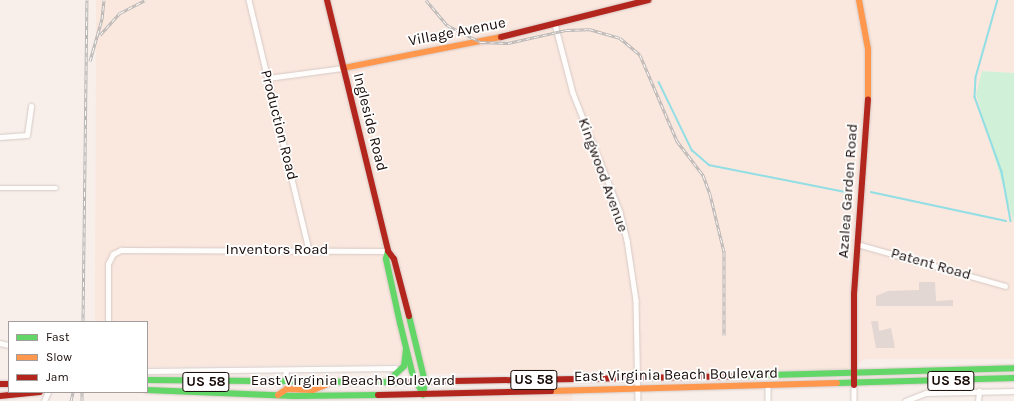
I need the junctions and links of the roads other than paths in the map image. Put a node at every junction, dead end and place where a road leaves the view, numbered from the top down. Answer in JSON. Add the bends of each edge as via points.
{"nodes":[{"id":1,"x":249,"y":0,"type":"edge"},
{"id":2,"x":327,"y":0,"type":"edge"},
{"id":3,"x":648,"y":0,"type":"edge"},
{"id":4,"x":859,"y":0,"type":"edge"},
{"id":5,"x":555,"y":24,"type":"junction"},
{"id":6,"x":342,"y":68,"type":"junction"},
{"id":7,"x":268,"y":78,"type":"junction"},
{"id":8,"x":31,"y":106,"type":"dead end"},
{"id":9,"x":0,"y":137,"type":"edge"},
{"id":10,"x":0,"y":188,"type":"edge"},
{"id":11,"x":56,"y":188,"type":"dead end"},
{"id":12,"x":857,"y":244,"type":"junction"},
{"id":13,"x":309,"y":250,"type":"junction"},
{"id":14,"x":388,"y":251,"type":"junction"},
{"id":15,"x":1005,"y":286,"type":"dead end"},
{"id":16,"x":108,"y":321,"type":"edge"},
{"id":17,"x":406,"y":349,"type":"junction"},
{"id":18,"x":395,"y":368,"type":"dead end"},
{"id":19,"x":1014,"y":368,"type":"edge"},
{"id":20,"x":286,"y":370,"type":"junction"},
{"id":21,"x":148,"y":371,"type":"edge"},
{"id":22,"x":854,"y":374,"type":"junction"},
{"id":23,"x":886,"y":374,"type":"junction"},
{"id":24,"x":638,"y":377,"type":"junction"},
{"id":25,"x":1014,"y":378,"type":"edge"},
{"id":26,"x":148,"y":380,"type":"edge"},
{"id":27,"x":387,"y":382,"type":"junction"},
{"id":28,"x":416,"y":382,"type":"junction"},
{"id":29,"x":425,"y":382,"type":"junction"},
{"id":30,"x":266,"y":383,"type":"junction"},
{"id":31,"x":287,"y":383,"type":"junction"},
{"id":32,"x":330,"y":383,"type":"junction"},
{"id":33,"x":887,"y":384,"type":"junction"},
{"id":34,"x":854,"y":385,"type":"junction"},
{"id":35,"x":768,"y":386,"type":"junction"},
{"id":36,"x":638,"y":388,"type":"junction"},
{"id":37,"x":148,"y":390,"type":"edge"},
{"id":38,"x":979,"y":391,"type":"junction"},
{"id":39,"x":1014,"y":391,"type":"edge"},
{"id":40,"x":29,"y":393,"type":"edge"},
{"id":41,"x":0,"y":396,"type":"edge"},
{"id":42,"x":278,"y":398,"type":"edge"},
{"id":43,"x":424,"y":398,"type":"edge"},
{"id":44,"x":638,"y":401,"type":"edge"},
{"id":45,"x":768,"y":401,"type":"edge"},
{"id":46,"x":854,"y":401,"type":"edge"},
{"id":47,"x":905,"y":401,"type":"edge"},
{"id":48,"x":978,"y":401,"type":"edge"}],
"edges":[{"from":1,"to":7,"type":"street","name":"Production Road"},
{"from":2,"to":6,"type":"main road","name":"Ingleside Road"},
{"from":3,"to":5,"type":"main road","name":"Village Avenue"},
{"from":4,"to":12,"type":"main road","name":"Azalea Garden Road","via":[[868,49],[869,86]]},
{"from":5,"to":6,"type":"main road","name":"Village Avenue"},
{"from":5,"to":24,"type":"street","name":"Kingwood Avenue","via":[[573,93],[626,238],[636,300]]},
{"from":6,"to":7,"type":"street","name":"Village Avenue"},
{"from":6,"to":14,"type":"main road","name":"Ingleside Road"},
{"from":7,"to":13,"type":"street","name":"Production Road"},
{"from":8,"to":9,"type":"street","via":[[27,135]]},
{"from":10,"to":11,"type":"street"},
{"from":12,"to":15,"type":"street","name":"Patent Road"},
{"from":12,"to":22,"type":"main road","name":"Azalea Garden Road"},
{"from":13,"to":14,"type":"street","name":"Inventors Road"},
{"from":13,"to":16,"type":"street","name":"Inventors Road","via":[[121,250],[111,256]]},
{"from":14,"to":17,"type":"main road","name":"Ingleside Road","via":[[389,277]]},
{"from":14,"to":29,"type":"main road","name":"Ingleside Road","via":[[394,259]]},
{"from":17,"to":27,"type":"main road","via":[[401,370]]},
{"from":17,"to":28,"type":"main road","name":"Ingleside Road"},
{"from":18,"to":20,"type":"street","name":"East Virginia Beach Boulevard"},
{"from":19,"to":23,"type":"main road","name":"East Virginia Beach Boulevard","number":"US 58"},
{"from":20,"to":21,"type":"street","name":"East Virginia Beach Boulevard"},
{"from":20,"to":31,"type":"street","name":"East Virginia Beach Boulevard"},
{"from":22,"to":23,"type":"main road","name":"East Virginia Beach Boulevard","number":"US 58"},
{"from":22,"to":24,"type":"main road","name":"East Virginia Beach Boulevard","number":"US 58"},
{"from":22,"to":34,"type":"main road","name":"Azalea Garden Road"},
{"from":23,"to":33,"type":"main road"},
{"from":24,"to":29,"type":"main road","name":"East Virginia Beach Boulevard","number":"US 58"},
{"from":24,"to":36,"type":"street","name":"Kingwood Avenue"},
{"from":25,"to":33,"type":"main road","name":"East Virginia Beach Boulevard","number":"US 58"},
{"from":26,"to":30,"type":"main road","name":"East Virginia Beach Boulevard","number":"US 58"},
{"from":27,"to":28,"type":"main road","name":"East Virginia Beach Boulevard","number":"US 58"},
{"from":27,"to":32,"type":"main road","name":"East Virginia Beach Boulevard","number":"US 58"},
{"from":28,"to":29,"type":"main road","name":"East Virginia Beach Boulevard","number":"US 58"},
{"from":28,"to":43,"type":"main road","name":"Ingleside Road"},
{"from":29,"to":43,"type":"main road","name":"Ingleside Road"},
{"from":30,"to":31,"type":"main road","name":"East Virginia Beach Boulevard","number":"US 58"},
{"from":30,"to":42,"type":"main road"},
{"from":31,"to":32,"type":"main road","name":"East Virginia Beach Boulevard","number":"US 58"},
{"from":32,"to":42,"type":"main road","via":[[314,390],[287,389]]},
{"from":33,"to":34,"type":"main road","name":"East Virginia Beach Boulevard","number":"US 58"},
{"from":34,"to":35,"type":"main road","name":"East Virginia Beach Boulevard","number":"US 58"},
{"from":34,"to":46,"type":"street"},
{"from":35,"to":36,"type":"main road","name":"East Virginia Beach Boulevard","number":"US 58"},
{"from":35,"to":45,"type":"street"},
{"from":36,"to":43,"type":"main road","name":"East Virginia Beach Boulevard","number":"US 58"},
{"from":36,"to":44,"type":"street","name":"Kingwood Avenue"},
{"from":37,"to":42,"type":"main road","name":"East Virginia Beach Boulevard","number":"US 58"},
{"from":38,"to":39,"type":"street"},
{"from":38,"to":47,"type":"street","via":[[926,393]]},
{"from":38,"to":48,"type":"street"},
{"from":40,"to":41,"type":"main road"},
{"from":42,"to":43,"type":"main road","name":"East Virginia Beach Boulevard","number":"US 58"}]}
